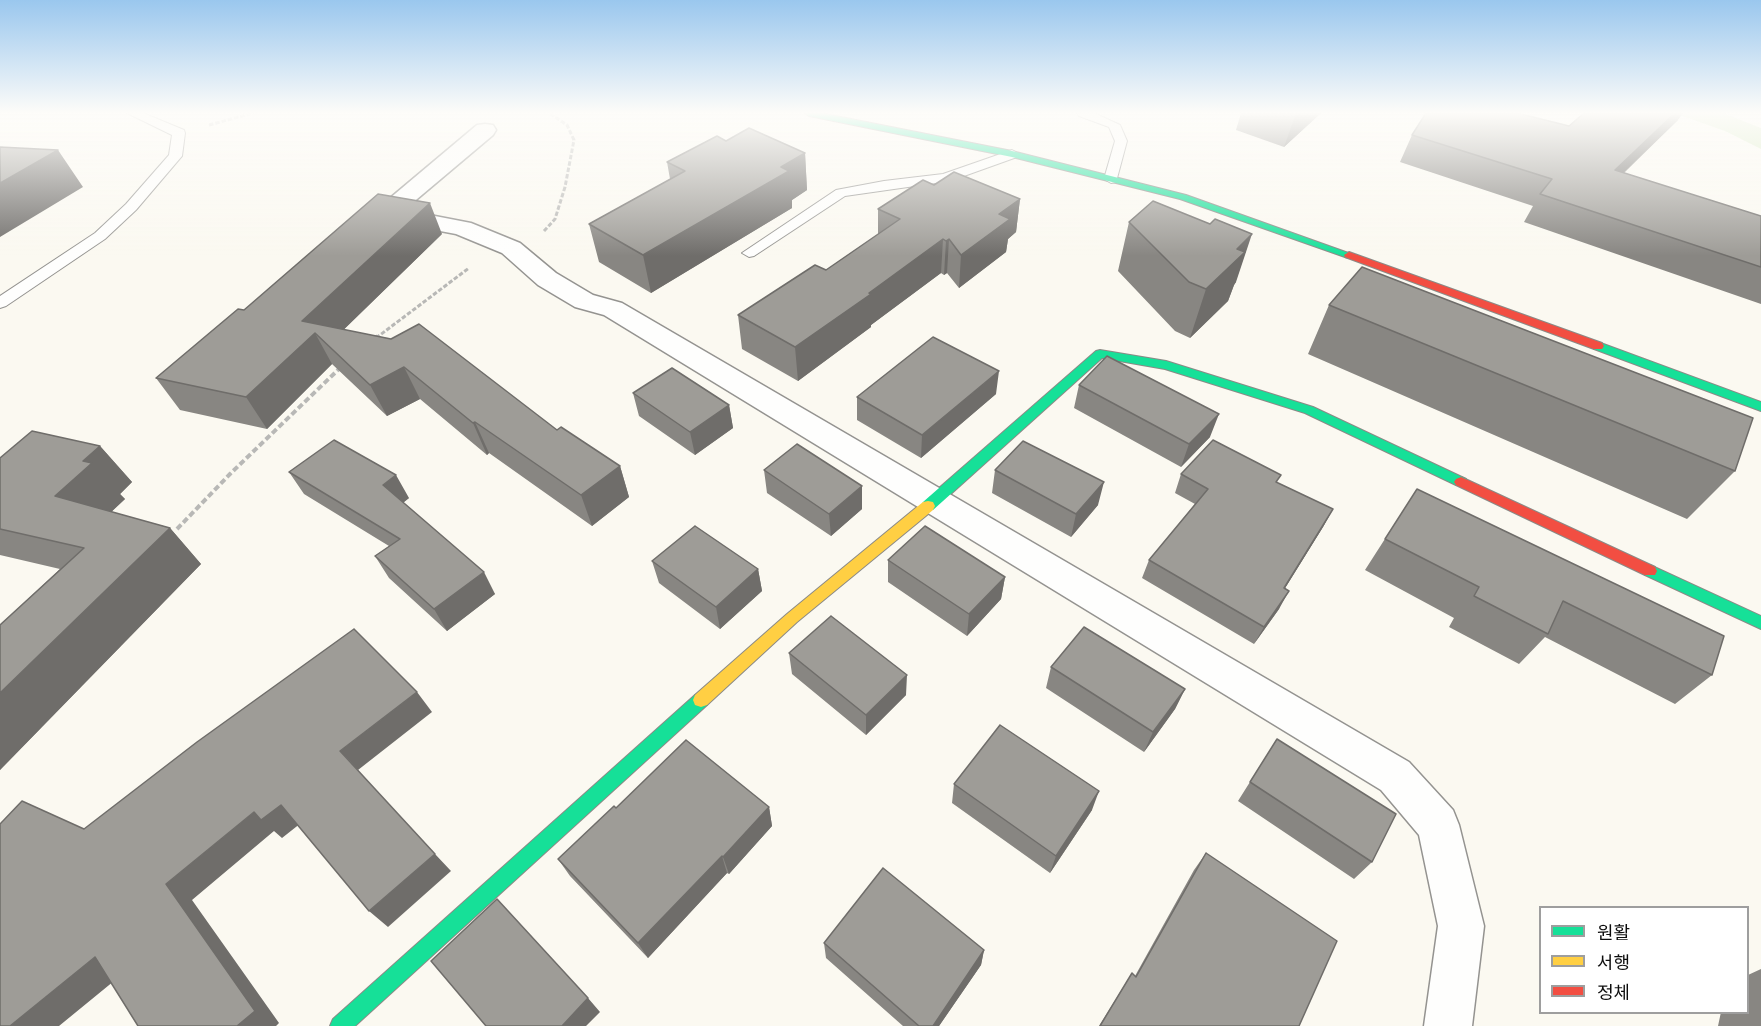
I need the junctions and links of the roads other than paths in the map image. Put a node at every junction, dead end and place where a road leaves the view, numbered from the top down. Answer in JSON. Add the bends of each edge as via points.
{"nodes":[{"id":1,"x":171,"y":161,"type":"edge"},
{"id":2,"x":448,"y":161,"type":"edge"},
{"id":3,"x":993,"y":161,"type":"edge"},
{"id":4,"x":1040,"y":161,"type":"edge"},
{"id":5,"x":1116,"y":161,"type":"edge"},
{"id":6,"x":1111,"y":178,"type":"junction"},
{"id":7,"x":749,"y":253,"type":"dead end"},
{"id":8,"x":0,"y":303,"type":"edge"},
{"id":9,"x":1761,"y":407,"type":"edge"},
{"id":10,"x":935,"y":500,"type":"junction"},
{"id":11,"x":1761,"y":622,"type":"edge"},
{"id":12,"x":340,"y":1026,"type":"edge"},
{"id":13,"x":1448,"y":1026,"type":"edge"}],
"edges":[{"from":1,"to":8,"type":"lane","via":[[100,236]]},
{"from":2,"to":10,"type":"street","via":[[376,222],[462,228],[511,248],[556,285],[584,301],[613,309]]},
{"from":3,"to":7,"type":"lane","via":[[945,178],[841,193]]},
{"from":4,"to":6,"type":"street"},
{"from":5,"to":6,"type":"lane"},
{"from":6,"to":9,"type":"street","via":[[1183,197],[1437,286]]},
{"from":10,"to":11,"type":"street","via":[[1100,354],[1166,365],[1309,410]]},
{"from":10,"to":12,"type":"street","via":[[792,618]]},
{"from":10,"to":13,"type":"street","via":[[1395,776],[1438,825],[1461,926]]}]}
